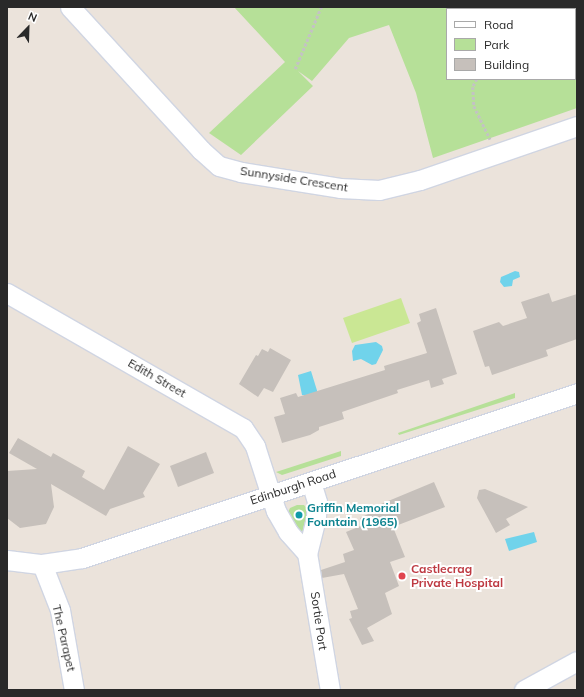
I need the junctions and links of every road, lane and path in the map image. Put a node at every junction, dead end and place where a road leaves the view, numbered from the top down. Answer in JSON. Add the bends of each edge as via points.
{"nodes":[{"id":1,"x":70,"y":7,"type":"edge"},
{"id":2,"x":322,"y":7,"type":"edge"},
{"id":3,"x":295,"y":69,"type":"dead end"},
{"id":4,"x":477,"y":80,"type":"edge"},
{"id":5,"x":577,"y":126,"type":"edge"},
{"id":6,"x":497,"y":153,"type":"junction"},
{"id":7,"x":7,"y":293,"type":"edge"},
{"id":8,"x":577,"y":393,"type":"edge"},
{"id":9,"x":311,"y":482,"type":"junction"},
{"id":10,"x":270,"y":494,"type":"junction"},
{"id":11,"x":307,"y":553,"type":"junction"},
{"id":12,"x":7,"y":560,"type":"edge"},
{"id":13,"x":42,"y":564,"type":"junction"},
{"id":14,"x":577,"y":661,"type":"edge"},
{"id":15,"x":74,"y":690,"type":"edge"},
{"id":16,"x":330,"y":690,"type":"edge"},
{"id":17,"x":524,"y":690,"type":"edge"}],
"edges":[{"from":1,"to":6,"type":"street","name":"Sunnyside Crescent","via":[[201,150],[219,166],[340,188],[379,190],[420,180]]},
{"from":2,"to":3,"type":"path"},
{"from":4,"to":6,"type":"path","via":[[472,87],[474,106]]},
{"from":5,"to":6,"type":"street","name":"Sunnyside Crescent"},
{"from":7,"to":10,"type":"street","name":"Edith Street","via":[[244,428],[255,446]]},
{"from":8,"to":9,"type":"street","name":"Edinburgh Road"},
{"from":9,"to":10,"type":"street","name":"Edinburgh Road"},
{"from":9,"to":11,"type":"street","name":"Sortie Port","via":[[317,510]]},
{"from":10,"to":11,"type":"street","via":[[276,512],[288,532]]},
{"from":10,"to":13,"type":"street","name":"Edinburgh Road","via":[[82,558]]},
{"from":11,"to":16,"type":"street","name":"Sortie Port"},
{"from":12,"to":13,"type":"street","name":"Edinburgh Road"},
{"from":13,"to":15,"type":"street","name":"The Parapet","via":[[60,610]]},
{"from":14,"to":17,"type":"street"}]}
